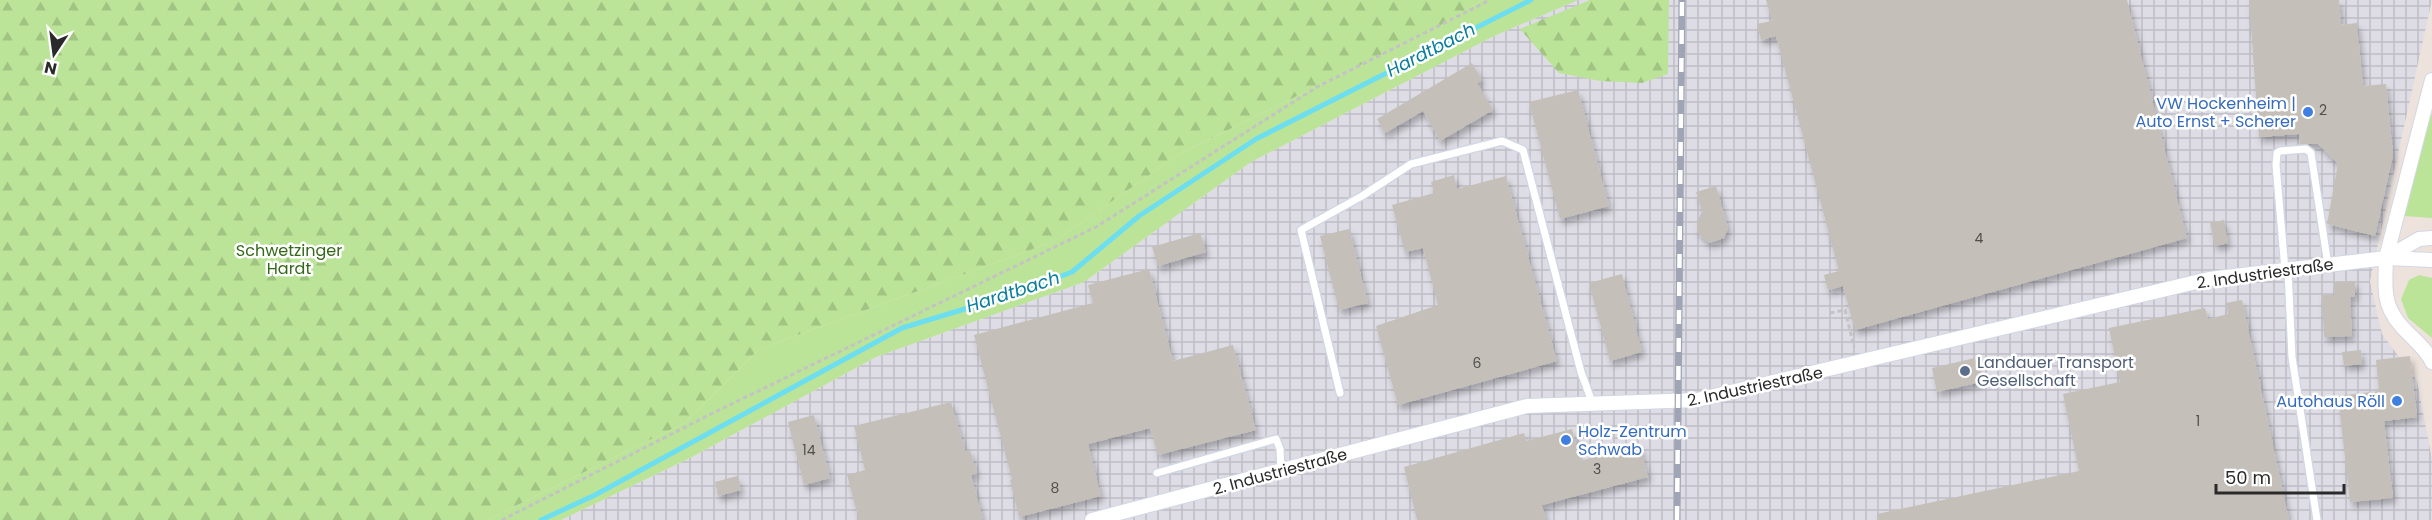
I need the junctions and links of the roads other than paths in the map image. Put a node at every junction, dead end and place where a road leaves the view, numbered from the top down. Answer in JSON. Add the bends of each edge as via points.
{"nodes":[{"id":1,"x":2432,"y":80,"type":"edge"},
{"id":2,"x":2432,"y":238,"type":"edge"},
{"id":3,"x":2386,"y":258,"type":"junction"},
{"id":4,"x":2428,"y":262,"type":"edge"},
{"id":5,"x":2328,"y":265,"type":"junction"},
{"id":6,"x":2287,"y":270,"type":"junction"},
{"id":7,"x":2432,"y":362,"type":"edge"},
{"id":8,"x":1340,"y":393,"type":"dead end"},
{"id":9,"x":1592,"y":402,"type":"junction"},
{"id":10,"x":1281,"y":470,"type":"junction"},
{"id":11,"x":1157,"y":474,"type":"dead end"},
{"id":12,"x":1092,"y":520,"type":"edge"},
{"id":13,"x":2317,"y":520,"type":"edge"}],
"edges":[{"from":1,"to":3,"type":"street"},
{"from":2,"to":3,"type":"street","via":[[2419,239]]},
{"from":3,"to":4,"type":"street","name":"2. Industriestraße"},
{"from":3,"to":5,"type":"street","name":"2. Industriestraße"},
{"from":3,"to":7,"type":"street","via":[[2386,306]]},
{"from":5,"to":6,"type":"street","name":"2. Industriestraße"},
{"from":5,"to":6,"type":"lane","via":[[2311,153],[2306,149],[2280,151],[2276,165]]},
{"from":6,"to":9,"type":"street","name":"2. Industriestraße","via":[[2209,279],[1697,400]]},
{"from":6,"to":13,"type":"lane","via":[[2292,357]]},
{"from":8,"to":9,"type":"lane","via":[[1301,230],[1411,164],[1502,141],[1523,150]]},
{"from":9,"to":10,"type":"street","name":"2. Industriestraße","via":[[1527,406]]},
{"from":10,"to":11,"type":"lane","via":[[1276,439]]},
{"from":10,"to":12,"type":"street","name":"2. Industriestraße"}]}
